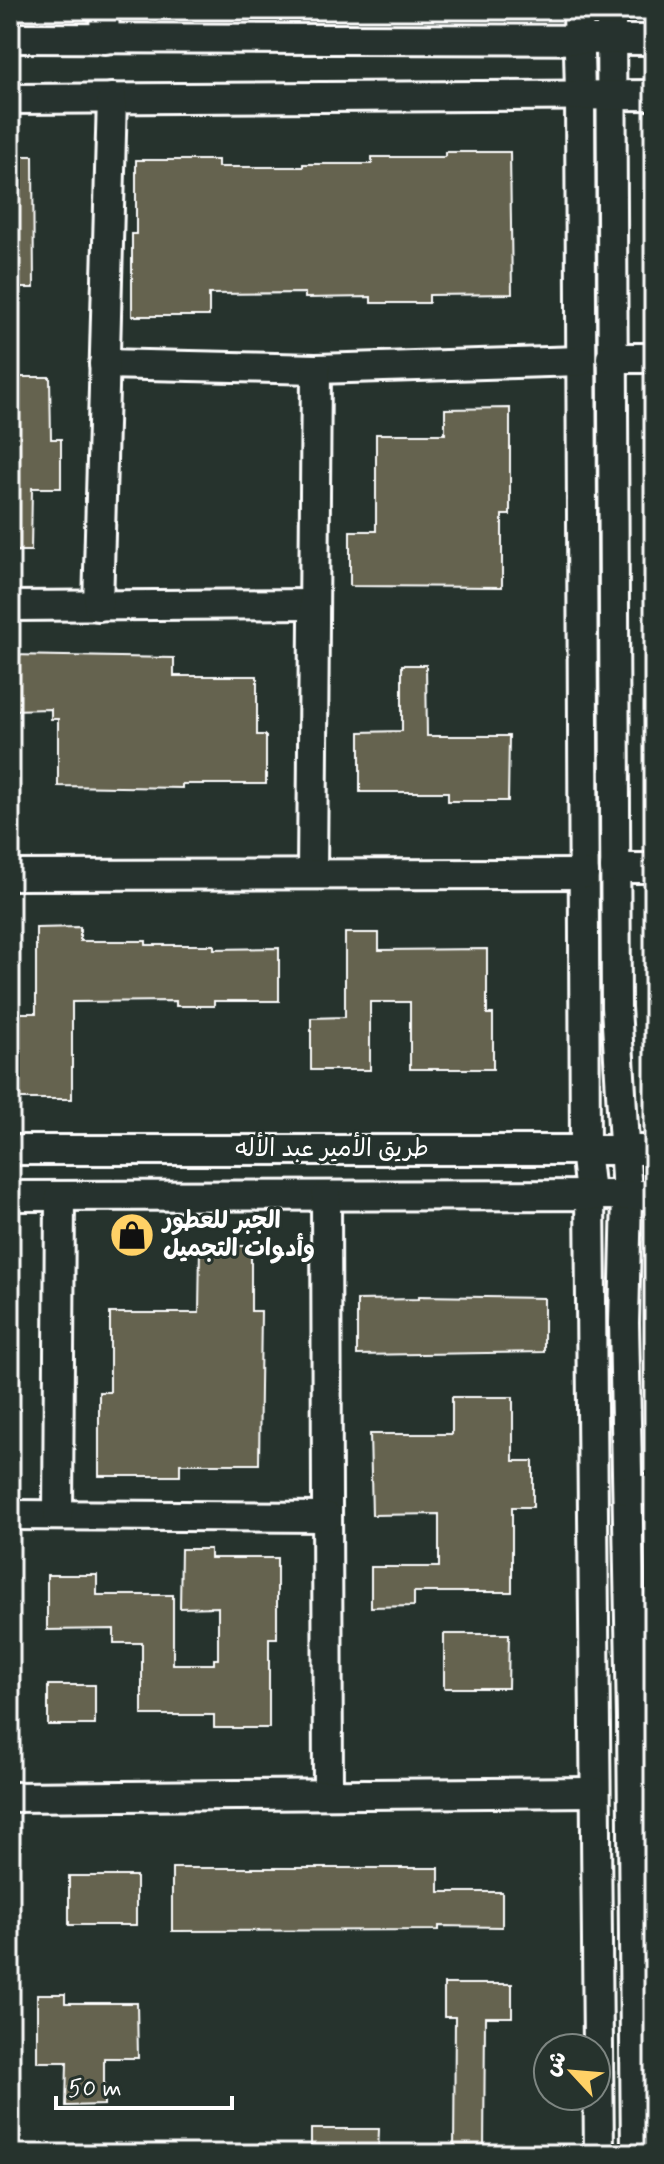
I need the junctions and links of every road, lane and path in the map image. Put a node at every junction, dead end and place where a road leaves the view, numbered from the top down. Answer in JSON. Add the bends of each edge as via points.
{"nodes":[{"id":1,"x":104,"y":10,"type":"edge"},
{"id":2,"x":578,"y":10,"type":"edge"},
{"id":3,"x":611,"y":10,"type":"edge"},
{"id":4,"x":10,"y":38,"type":"edge"},
{"id":5,"x":105,"y":39,"type":"junction"},
{"id":6,"x":654,"y":40,"type":"edge"},
{"id":7,"x":578,"y":41,"type":"junction"},
{"id":8,"x":612,"y":41,"type":"junction"},
{"id":9,"x":580,"y":93,"type":"junction"},
{"id":10,"x":612,"y":95,"type":"junction"},
{"id":11,"x":654,"y":95,"type":"edge"},
{"id":12,"x":112,"y":98,"type":"junction"},
{"id":13,"x":10,"y":99,"type":"edge"},
{"id":14,"x":611,"y":358,"type":"junction"},
{"id":15,"x":654,"y":358,"type":"edge"},
{"id":16,"x":581,"y":361,"type":"junction"},
{"id":17,"x":104,"y":364,"type":"junction"},
{"id":18,"x":316,"y":369,"type":"junction"},
{"id":19,"x":314,"y":604,"type":"junction"},
{"id":20,"x":10,"y":606,"type":"edge"},
{"id":21,"x":98,"y":606,"type":"junction"},
{"id":22,"x":615,"y":868,"type":"junction"},
{"id":23,"x":654,"y":868,"type":"edge"},
{"id":24,"x":312,"y":874,"type":"junction"},
{"id":25,"x":584,"y":874,"type":"junction"},
{"id":26,"x":10,"y":875,"type":"edge"},
{"id":27,"x":585,"y":1149,"type":"junction"},
{"id":28,"x":10,"y":1150,"type":"edge"},
{"id":29,"x":625,"y":1150,"type":"junction"},
{"id":30,"x":654,"y":1150,"type":"edge"},
{"id":31,"x":590,"y":1194,"type":"junction"},
{"id":32,"x":640,"y":1195,"type":"edge"},
{"id":33,"x":10,"y":1196,"type":"edge"},
{"id":34,"x":326,"y":1196,"type":"junction"},
{"id":35,"x":60,"y":1197,"type":"junction"},
{"id":36,"x":640,"y":1447,"type":"edge"},
{"id":37,"x":641,"y":1490,"type":"edge"},
{"id":38,"x":10,"y":1515,"type":"edge"},
{"id":39,"x":58,"y":1515,"type":"junction"},
{"id":40,"x":327,"y":1517,"type":"junction"},
{"id":41,"x":595,"y":1792,"type":"junction"},
{"id":42,"x":328,"y":1794,"type":"junction"},
{"id":43,"x":10,"y":1797,"type":"edge"},
{"id":44,"x":599,"y":2154,"type":"edge"},
{"id":45,"x":636,"y":2154,"type":"edge"}],
"edges":[{"from":1,"to":5,"type":"street"},
{"from":2,"to":7,"type":"street"},
{"from":3,"to":8,"type":"street"},
{"from":4,"to":5,"type":"street"},
{"from":5,"to":7,"type":"street"},
{"from":6,"to":8,"type":"street"},
{"from":7,"to":8,"type":"street"},
{"from":7,"to":9,"type":"street"},
{"from":8,"to":10,"type":"street"},
{"from":9,"to":10,"type":"street"},
{"from":9,"to":12,"type":"street"},
{"from":9,"to":16,"type":"street"},
{"from":10,"to":11,"type":"street"},
{"from":10,"to":14,"type":"street"},
{"from":12,"to":13,"type":"street"},
{"from":12,"to":17,"type":"street"},
{"from":14,"to":15,"type":"street"},
{"from":14,"to":22,"type":"street"},
{"from":16,"to":18,"type":"street"},
{"from":16,"to":25,"type":"street"},
{"from":17,"to":18,"type":"street"},
{"from":17,"to":21,"type":"street"},
{"from":18,"to":19,"type":"street"},
{"from":19,"to":21,"type":"street"},
{"from":19,"to":24,"type":"street"},
{"from":20,"to":21,"type":"street"},
{"from":22,"to":23,"type":"street"},
{"from":22,"to":29,"type":"street"},
{"from":24,"to":25,"type":"street"},
{"from":24,"to":26,"type":"street"},
{"from":25,"to":27,"type":"street"},
{"from":27,"to":28,"type":"street","name":"طريق الأمير عبد الأله"},
{"from":27,"to":29,"type":"street","name":"طريق الأمير عبد الأله"},
{"from":27,"to":31,"type":"street"},
{"from":29,"to":30,"type":"street","name":"طريق الأمير عبد الأله"},
{"from":29,"to":32,"type":"street"},
{"from":31,"to":32,"type":"street","name":"طريق الأمير عبد الأله"},
{"from":31,"to":34,"type":"street","name":"طريق الأمير عبد الأله"},
{"from":31,"to":41,"type":"street"},
{"from":32,"to":36,"type":"street","via":[[624,1323]]},
{"from":33,"to":35,"type":"street","name":"طريق الأمير عبد الأله"},
{"from":34,"to":35,"type":"street","name":"طريق الأمير عبد الأله"},
{"from":34,"to":40,"type":"street"},
{"from":35,"to":39,"type":"street"},
{"from":36,"to":37,"type":"street"},
{"from":37,"to":45,"type":"street"},
{"from":38,"to":39,"type":"street"},
{"from":39,"to":40,"type":"street"},
{"from":40,"to":42,"type":"street"},
{"from":41,"to":42,"type":"street"},
{"from":41,"to":44,"type":"street"},
{"from":42,"to":43,"type":"street"}]}
